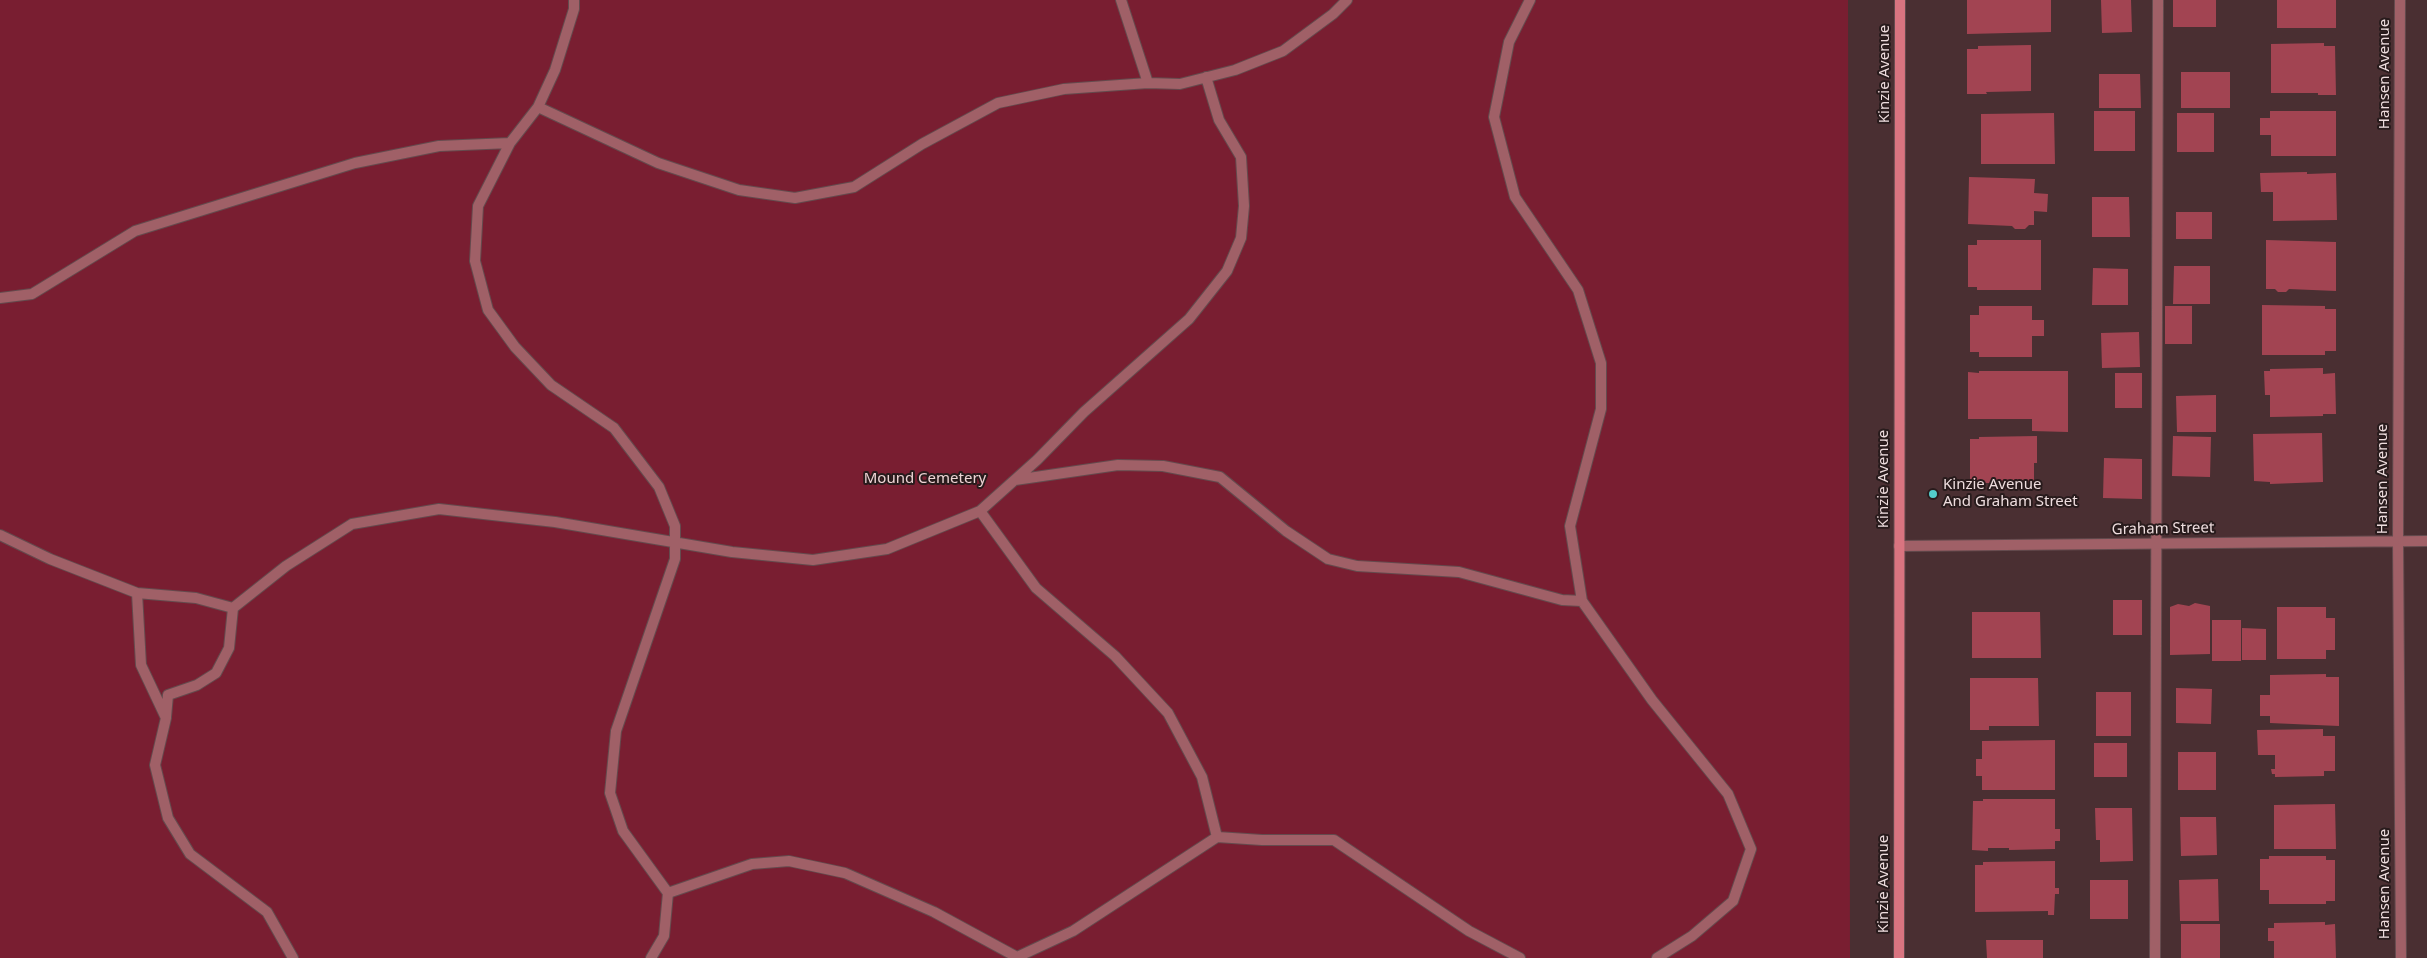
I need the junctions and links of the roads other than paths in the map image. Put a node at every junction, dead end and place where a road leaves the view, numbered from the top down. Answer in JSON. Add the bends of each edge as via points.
{"nodes":[{"id":1,"x":574,"y":0,"type":"edge"},
{"id":2,"x":1120,"y":0,"type":"edge"},
{"id":3,"x":1347,"y":0,"type":"edge"},
{"id":4,"x":1530,"y":0,"type":"edge"},
{"id":5,"x":1900,"y":0,"type":"edge"},
{"id":6,"x":2158,"y":0,"type":"edge"},
{"id":7,"x":2400,"y":0,"type":"edge"},
{"id":8,"x":1206,"y":78,"type":"junction"},
{"id":9,"x":1148,"y":83,"type":"junction"},
{"id":10,"x":538,"y":107,"type":"junction"},
{"id":11,"x":510,"y":143,"type":"junction"},
{"id":12,"x":0,"y":298,"type":"edge"},
{"id":13,"x":1014,"y":480,"type":"junction"},
{"id":14,"x":980,"y":511,"type":"junction"},
{"id":15,"x":0,"y":535,"type":"edge"},
{"id":16,"x":2398,"y":541,"type":"junction"},
{"id":17,"x":2427,"y":541,"type":"edge"},
{"id":18,"x":675,"y":542,"type":"junction"},
{"id":19,"x":2156,"y":544,"type":"junction"},
{"id":20,"x":1899,"y":546,"type":"junction"},
{"id":21,"x":137,"y":594,"type":"junction"},
{"id":22,"x":1582,"y":601,"type":"junction"},
{"id":23,"x":233,"y":608,"type":"junction"},
{"id":24,"x":166,"y":718,"type":"junction"},
{"id":25,"x":1217,"y":837,"type":"junction"},
{"id":26,"x":668,"y":893,"type":"junction"},
{"id":27,"x":1015,"y":957,"type":"edge"},
{"id":28,"x":293,"y":958,"type":"edge"},
{"id":29,"x":652,"y":958,"type":"edge"},
{"id":30,"x":1520,"y":958,"type":"edge"},
{"id":31,"x":1657,"y":958,"type":"edge"},
{"id":32,"x":1899,"y":958,"type":"edge"},
{"id":33,"x":2155,"y":958,"type":"edge"},
{"id":34,"x":2401,"y":958,"type":"edge"}],
"edges":[{"from":1,"to":10,"type":"street","via":[[555,70]]},
{"from":2,"to":9,"type":"street"},
{"from":3,"to":8,"type":"street","via":[[1284,51]]},
{"from":4,"to":22,"type":"street","via":[[1510,42],[1494,117],[1515,196],[1578,290],[1601,363],[1601,409],[1570,526]]},
{"from":5,"to":20,"type":"street","name":"Kinzie Avenue"},
{"from":6,"to":19,"type":"street"},
{"from":7,"to":16,"type":"street","name":"Hansen Avenue"},
{"from":8,"to":9,"type":"street","via":[[1180,84]]},
{"from":8,"to":13,"type":"street","via":[[1219,120],[1241,157],[1244,206],[1241,238],[1227,271],[1189,319],[1084,412]]},
{"from":9,"to":10,"type":"street","via":[[1064,89],[998,103],[922,144],[854,187],[796,198],[739,190],[658,163]]},
{"from":10,"to":11,"type":"street"},
{"from":11,"to":12,"type":"street","via":[[439,146],[355,162],[135,230],[32,294]]},
{"from":11,"to":18,"type":"street","via":[[478,206],[476,261],[488,310],[515,347],[551,385],[614,428],[659,487],[675,526]]},
{"from":13,"to":14,"type":"street"},
{"from":13,"to":22,"type":"street","via":[[1118,465],[1163,466],[1220,477],[1286,531],[1328,558],[1357,566],[1459,572],[1562,600]]},
{"from":14,"to":18,"type":"street","via":[[886,549],[813,560],[732,552]]},
{"from":14,"to":25,"type":"street","via":[[1036,588],[1115,656],[1168,713],[1202,777]]},
{"from":15,"to":21,"type":"street"},
{"from":16,"to":17,"type":"street","name":"Graham Street"},
{"from":16,"to":19,"type":"street","name":"Graham Street"},
{"from":16,"to":34,"type":"street","name":"Hansen Avenue"},
{"from":18,"to":23,"type":"street","via":[[555,522],[439,509],[352,524],[286,566]]},
{"from":18,"to":26,"type":"street","via":[[675,559],[616,731],[610,793],[623,831]]},
{"from":19,"to":20,"type":"street","name":"Graham Street"},
{"from":19,"to":33,"type":"street"},
{"from":20,"to":32,"type":"street","name":"Kinzie Avenue"},
{"from":21,"to":23,"type":"street","via":[[196,598]]},
{"from":21,"to":24,"type":"street","via":[[141,665]]},
{"from":22,"to":31,"type":"street","via":[[1652,700],[1728,794],[1751,849],[1733,901],[1692,936]]},
{"from":23,"to":24,"type":"street","via":[[229,648],[216,673],[197,686],[168,695]]},
{"from":24,"to":28,"type":"street","via":[[155,765],[168,818],[190,854],[267,912]]},
{"from":25,"to":27,"type":"street","via":[[1073,931]]},
{"from":25,"to":30,"type":"street","via":[[1334,840],[1469,931]]},
{"from":26,"to":27,"type":"street","via":[[752,864],[789,861],[845,873],[934,912]]},
{"from":26,"to":29,"type":"street","via":[[664,936]]}]}
